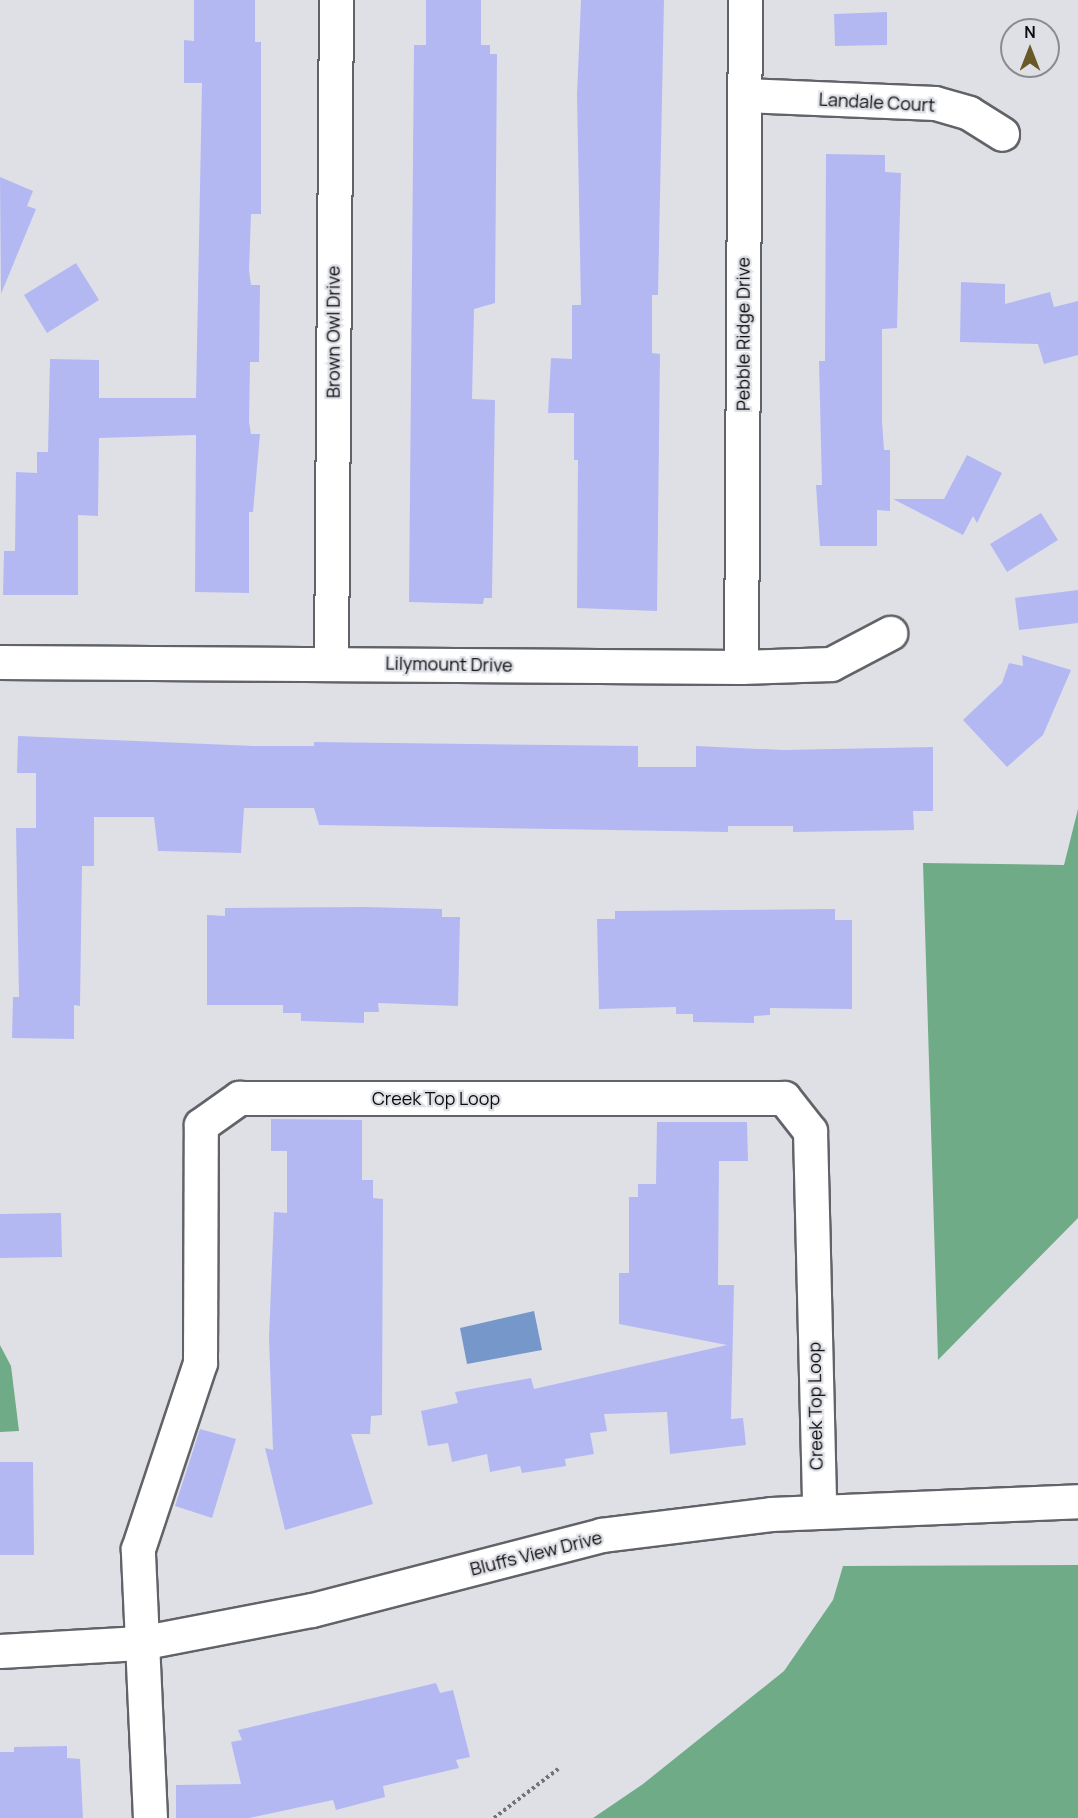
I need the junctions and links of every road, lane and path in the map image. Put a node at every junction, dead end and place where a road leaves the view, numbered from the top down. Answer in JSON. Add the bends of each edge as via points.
{"nodes":[{"id":1,"x":336,"y":0,"type":"edge"},
{"id":2,"x":746,"y":0,"type":"edge"},
{"id":3,"x":744,"y":95,"type":"junction"},
{"id":4,"x":1002,"y":134,"type":"dead end"},
{"id":5,"x":890,"y":633,"type":"dead end"},
{"id":6,"x":0,"y":662,"type":"edge"},
{"id":7,"x":331,"y":663,"type":"junction"},
{"id":8,"x":741,"y":667,"type":"junction"},
{"id":9,"x":1078,"y":1501,"type":"edge"},
{"id":10,"x":819,"y":1512,"type":"junction"},
{"id":11,"x":140,"y":1643,"type":"junction"},
{"id":12,"x":0,"y":1651,"type":"edge"},
{"id":13,"x":558,"y":1769,"type":"dead end"},
{"id":14,"x":150,"y":1818,"type":"edge"},
{"id":15,"x":494,"y":1818,"type":"edge"}],
"edges":[{"from":1,"to":7,"type":"street","name":"Brown Owl Drive"},
{"from":2,"to":3,"type":"street","name":"Pebble Ridge Drive"},
{"from":3,"to":4,"type":"street","name":"Landale Court","via":[[935,103],[969,113]]},
{"from":3,"to":8,"type":"street","name":"Pebble Ridge Drive"},
{"from":5,"to":8,"type":"street","name":"Lilymount Drive","via":[[831,664]]},
{"from":6,"to":7,"type":"street","name":"Lilymount Drive"},
{"from":7,"to":8,"type":"street","name":"Lilymount Drive"},
{"from":9,"to":10,"type":"street","name":"Bluffs View Drive"},
{"from":10,"to":11,"type":"street","name":"Bluffs View Drive","via":[[601,1535],[312,1610]]},
{"from":10,"to":11,"type":"street","name":"Creek Top Loop","via":[[810,1131],[784,1098],[239,1098],[201,1125],[200,1363],[138,1549]]},
{"from":11,"to":12,"type":"street","name":"Bluffs View Drive"},
{"from":11,"to":14,"type":"street"},
{"from":13,"to":15,"type":"path"}]}
